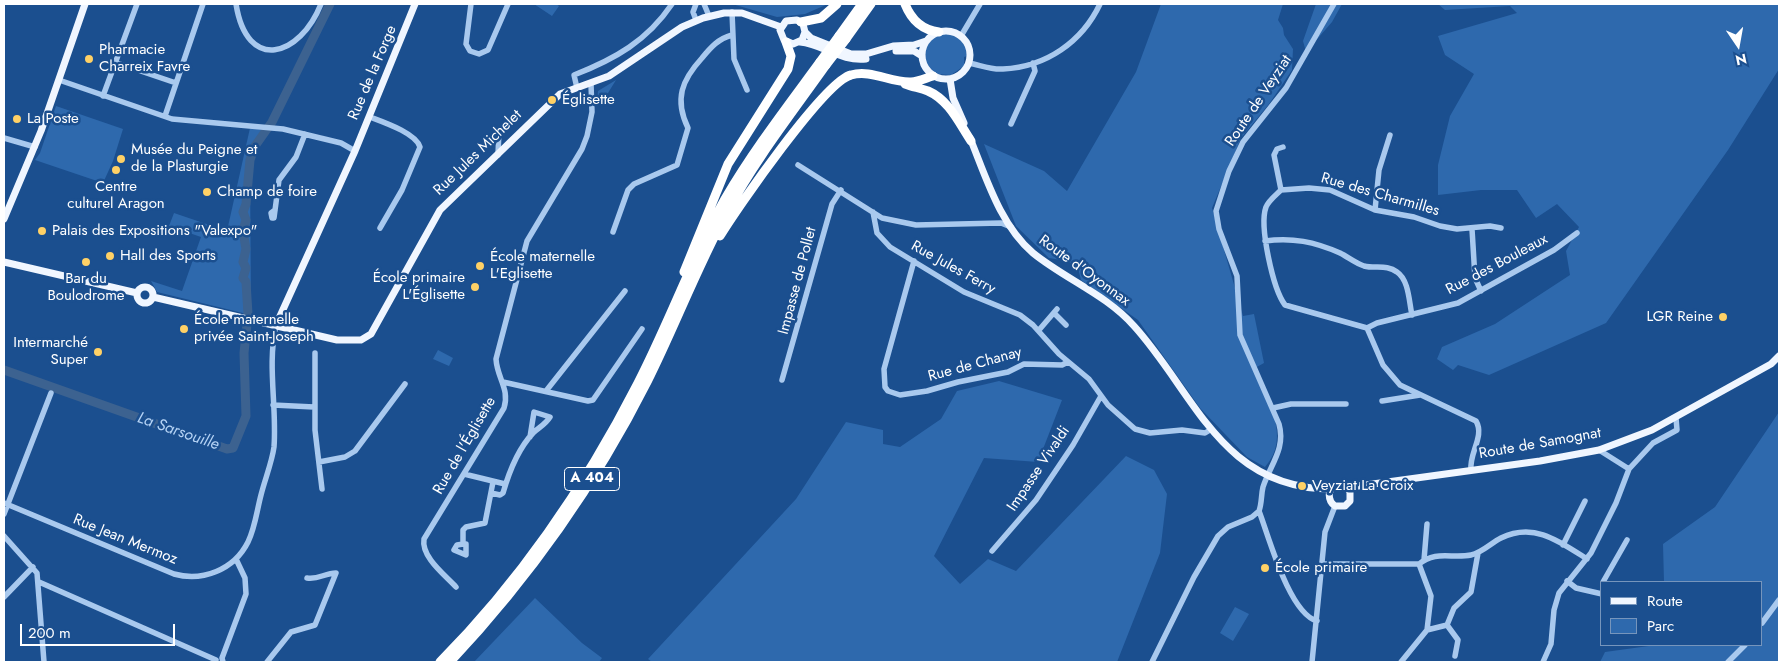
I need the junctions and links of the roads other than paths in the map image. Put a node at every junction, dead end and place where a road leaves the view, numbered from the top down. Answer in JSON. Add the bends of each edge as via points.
{"nodes":[{"id":1,"x":84,"y":4,"type":"edge"},
{"id":2,"x":137,"y":4,"type":"edge"},
{"id":3,"x":203,"y":4,"type":"edge"},
{"id":4,"x":236,"y":4,"type":"edge"},
{"id":5,"x":322,"y":4,"type":"edge"},
{"id":6,"x":415,"y":4,"type":"edge"},
{"id":7,"x":471,"y":4,"type":"edge"},
{"id":8,"x":508,"y":4,"type":"edge"},
{"id":9,"x":672,"y":4,"type":"edge"},
{"id":10,"x":696,"y":4,"type":"edge"},
{"id":11,"x":704,"y":4,"type":"edge"},
{"id":12,"x":837,"y":4,"type":"edge"},
{"id":13,"x":862,"y":4,"type":"edge"},
{"id":14,"x":871,"y":4,"type":"edge"},
{"id":15,"x":905,"y":4,"type":"edge"},
{"id":16,"x":980,"y":4,"type":"edge"},
{"id":17,"x":1100,"y":4,"type":"edge"},
{"id":18,"x":1334,"y":4,"type":"edge"},
{"id":19,"x":732,"y":12,"type":"junction"},
{"id":20,"x":709,"y":16,"type":"junction"},
{"id":21,"x":696,"y":20,"type":"junction"},
{"id":22,"x":801,"y":22,"type":"junction"},
{"id":23,"x":781,"y":27,"type":"junction"},
{"id":24,"x":805,"y":32,"type":"junction"},
{"id":25,"x":939,"y":32,"type":"junction"},
{"id":26,"x":732,"y":36,"type":"junction"},
{"id":27,"x":961,"y":36,"type":"junction"},
{"id":28,"x":842,"y":37,"type":"junction"},
{"id":29,"x":786,"y":42,"type":"junction"},
{"id":30,"x":800,"y":42,"type":"junction"},
{"id":31,"x":926,"y":42,"type":"junction"},
{"id":32,"x":922,"y":56,"type":"junction"},
{"id":33,"x":117,"y":63,"type":"junction"},
{"id":34,"x":969,"y":63,"type":"junction"},
{"id":35,"x":1033,"y":63,"type":"junction"},
{"id":36,"x":823,"y":64,"type":"junction"},
{"id":37,"x":933,"y":76,"type":"junction"},
{"id":38,"x":888,"y":78,"type":"junction"},
{"id":39,"x":950,"y":79,"type":"junction"},
{"id":40,"x":59,"y":80,"type":"junction"},
{"id":41,"x":176,"y":83,"type":"junction"},
{"id":42,"x":591,"y":84,"type":"junction"},
{"id":43,"x":577,"y":88,"type":"junction"},
{"id":44,"x":747,"y":90,"type":"dead end"},
{"id":45,"x":104,"y":96,"type":"junction"},
{"id":46,"x":165,"y":116,"type":"junction"},
{"id":47,"x":370,"y":117,"type":"junction"},
{"id":48,"x":1011,"y":124,"type":"dead end"},
{"id":49,"x":499,"y":130,"type":"dead end"},
{"id":50,"x":305,"y":134,"type":"junction"},
{"id":51,"x":1390,"y":135,"type":"dead end"},
{"id":52,"x":4,"y":138,"type":"edge"},
{"id":53,"x":971,"y":141,"type":"junction"},
{"id":54,"x":35,"y":147,"type":"junction"},
{"id":55,"x":1283,"y":147,"type":"dead end"},
{"id":56,"x":355,"y":151,"type":"junction"},
{"id":57,"x":498,"y":155,"type":"junction"},
{"id":58,"x":798,"y":165,"type":"dead end"},
{"id":59,"x":841,"y":190,"type":"junction"},
{"id":60,"x":1281,"y":190,"type":"junction"},
{"id":61,"x":275,"y":210,"type":"dead end"},
{"id":62,"x":1375,"y":210,"type":"junction"},
{"id":63,"x":1001,"y":211,"type":"junction"},
{"id":64,"x":873,"y":212,"type":"junction"},
{"id":65,"x":4,"y":219,"type":"edge"},
{"id":66,"x":1000,"y":223,"type":"junction"},
{"id":67,"x":1011,"y":227,"type":"junction"},
{"id":68,"x":380,"y":228,"type":"dead end"},
{"id":69,"x":1501,"y":228,"type":"dead end"},
{"id":70,"x":1472,"y":229,"type":"junction"},
{"id":71,"x":613,"y":232,"type":"dead end"},
{"id":72,"x":1577,"y":233,"type":"dead end"},
{"id":73,"x":1265,"y":241,"type":"junction"},
{"id":74,"x":914,"y":261,"type":"junction"},
{"id":75,"x":4,"y":262,"type":"edge"},
{"id":76,"x":698,"y":272,"type":"junction"},
{"id":77,"x":625,"y":291,"type":"dead end"},
{"id":78,"x":1481,"y":291,"type":"junction"},
{"id":79,"x":136,"y":293,"type":"junction"},
{"id":80,"x":153,"y":297,"type":"junction"},
{"id":81,"x":1412,"y":314,"type":"junction"},
{"id":82,"x":276,"y":325,"type":"junction"},
{"id":83,"x":1066,"y":325,"type":"dead end"},
{"id":84,"x":1367,"y":328,"type":"junction"},
{"id":85,"x":642,"y":329,"type":"dead end"},
{"id":86,"x":1038,"y":330,"type":"junction"},
{"id":87,"x":315,"y":353,"type":"dead end"},
{"id":88,"x":652,"y":356,"type":"junction"},
{"id":89,"x":1779,"y":356,"type":"edge"},
{"id":90,"x":1068,"y":362,"type":"junction"},
{"id":91,"x":782,"y":380,"type":"dead end"},
{"id":92,"x":503,"y":382,"type":"junction"},
{"id":93,"x":405,"y":384,"type":"dead end"},
{"id":94,"x":546,"y":391,"type":"junction"},
{"id":95,"x":51,"y":393,"type":"dead end"},
{"id":96,"x":1420,"y":394,"type":"junction"},
{"id":97,"x":1100,"y":396,"type":"junction"},
{"id":98,"x":1382,"y":401,"type":"dead end"},
{"id":99,"x":1346,"y":404,"type":"dead end"},
{"id":100,"x":273,"y":406,"type":"junction"},
{"id":101,"x":314,"y":407,"type":"junction"},
{"id":102,"x":1273,"y":408,"type":"junction"},
{"id":103,"x":1676,"y":418,"type":"junction"},
{"id":104,"x":1210,"y":430,"type":"junction"},
{"id":105,"x":530,"y":437,"type":"dead end"},
{"id":106,"x":1598,"y":450,"type":"junction"},
{"id":107,"x":319,"y":462,"type":"junction"},
{"id":108,"x":1629,"y":469,"type":"junction"},
{"id":109,"x":1470,"y":470,"type":"junction"},
{"id":110,"x":464,"y":474,"type":"junction"},
{"id":111,"x":1269,"y":476,"type":"junction"},
{"id":112,"x":493,"y":482,"type":"junction"},
{"id":113,"x":1374,"y":483,"type":"junction"},
{"id":114,"x":505,"y":484,"type":"junction"},
{"id":115,"x":1304,"y":486,"type":"junction"},
{"id":116,"x":1344,"y":486,"type":"junction"},
{"id":117,"x":322,"y":488,"type":"dead end"},
{"id":118,"x":1332,"y":489,"type":"junction"},
{"id":119,"x":491,"y":493,"type":"junction"},
{"id":120,"x":1351,"y":498,"type":"junction"},
{"id":121,"x":1330,"y":501,"type":"junction"},
{"id":122,"x":1585,"y":501,"type":"dead end"},
{"id":123,"x":6,"y":504,"type":"edge"},
{"id":124,"x":1336,"y":506,"type":"junction"},
{"id":125,"x":1259,"y":511,"type":"junction"},
{"id":126,"x":4,"y":514,"type":"edge"},
{"id":127,"x":1427,"y":524,"type":"dead end"},
{"id":128,"x":4,"y":536,"type":"edge"},
{"id":129,"x":1627,"y":540,"type":"dead end"},
{"id":130,"x":463,"y":544,"type":"dead end"},
{"id":131,"x":1562,"y":545,"type":"junction"},
{"id":132,"x":992,"y":551,"type":"dead end"},
{"id":133,"x":1478,"y":553,"type":"junction"},
{"id":134,"x":236,"y":559,"type":"junction"},
{"id":135,"x":1587,"y":559,"type":"junction"},
{"id":136,"x":1421,"y":562,"type":"junction"},
{"id":137,"x":1323,"y":564,"type":"junction"},
{"id":138,"x":33,"y":567,"type":"junction"},
{"id":139,"x":307,"y":578,"type":"dead end"},
{"id":140,"x":1568,"y":581,"type":"junction"},
{"id":141,"x":1603,"y":581,"type":"edge"},
{"id":142,"x":39,"y":582,"type":"junction"},
{"id":143,"x":456,"y":587,"type":"dead end"},
{"id":144,"x":1599,"y":593,"type":"edge"},
{"id":145,"x":4,"y":597,"type":"edge"},
{"id":146,"x":1779,"y":600,"type":"edge"},
{"id":147,"x":1317,"y":621,"type":"junction"},
{"id":148,"x":1763,"y":622,"type":"edge"},
{"id":149,"x":1447,"y":625,"type":"junction"},
{"id":150,"x":1427,"y":630,"type":"junction"},
{"id":151,"x":1744,"y":646,"type":"edge"},
{"id":152,"x":1455,"y":656,"type":"dead end"},
{"id":153,"x":220,"y":661,"type":"edge"},
{"id":154,"x":44,"y":662,"type":"edge"},
{"id":155,"x":267,"y":662,"type":"edge"},
{"id":156,"x":440,"y":662,"type":"edge"},
{"id":157,"x":450,"y":662,"type":"edge"},
{"id":158,"x":1152,"y":662,"type":"edge"},
{"id":159,"x":1312,"y":662,"type":"edge"},
{"id":160,"x":1401,"y":662,"type":"edge"},
{"id":161,"x":1543,"y":662,"type":"edge"},
{"id":162,"x":1728,"y":662,"type":"edge"}],
"edges":[{"from":1,"to":40,"type":"main road"},
{"from":2,"to":33,"type":"street"},
{"from":3,"to":41,"type":"street"},
{"from":4,"to":5,"type":"street","via":[[240,22],[250,39],[259,46],[282,50],[295,43],[312,24]]},
{"from":6,"to":47,"type":"main road","name":"Rue de la Forge"},
{"from":7,"to":8,"type":"street","via":[[466,44],[470,51],[479,54],[488,50]]},
{"from":9,"to":43,"type":"street","via":[[651,31],[601,64],[574,75]]},
{"from":10,"to":21,"type":"street"},
{"from":11,"to":20,"type":"street"},
{"from":12,"to":22,"type":"highway","via":[[821,18]]},
{"from":13,"to":28,"type":"highway","number":"A 404"},
{"from":14,"to":28,"type":"highway","number":"A 404"},
{"from":15,"to":25,"type":"highway","via":[[914,20],[928,30]]},
{"from":16,"to":27,"type":"street"},
{"from":17,"to":35,"type":"street","via":[[1090,23],[1075,40],[1051,56]]},
{"from":18,"to":102,"type":"street","name":"Route de Veyziat","via":[[1286,88],[1243,142],[1220,192],[1216,216],[1237,276],[1240,335]]},
{"from":19,"to":20,"type":"main road","name":"Rue Jules Michelet"},
{"from":19,"to":23,"type":"main road","name":"Rue Jules Michelet","via":[[742,12]]},
{"from":19,"to":26,"type":"street"},
{"from":20,"to":21,"type":"main road","name":"Rue Jules Michelet"},
{"from":21,"to":42,"type":"main road","name":"Rue Jules Michelet","via":[[620,70]]},
{"from":22,"to":23,"type":"main road","via":[[790,19]]},
{"from":22,"to":24,"type":"main road"},
{"from":23,"to":29,"type":"main road"},
{"from":24,"to":30,"type":"main road"},
{"from":24,"to":31,"type":"main road","via":[[813,39],[854,54]]},
{"from":25,"to":27,"type":"main road","via":[[948,30]]},
{"from":25,"to":31,"type":"main road"},
{"from":26,"to":44,"type":"street","via":[[734,59]]},
{"from":26,"to":71,"type":"street","via":[[715,42],[685,78],[681,107],[688,128],[677,165],[634,184],[628,190]]},
{"from":27,"to":34,"type":"main road","via":[[969,48]]},
{"from":28,"to":36,"type":"highway","number":"A 404","bridge":true},
{"from":29,"to":30,"type":"main road"},
{"from":29,"to":88,"type":"highway","via":[[791,56],[788,69],[728,164]]},
{"from":30,"to":32,"type":"main road","via":[[850,59],[902,50]]},
{"from":31,"to":32,"type":"main road"},
{"from":32,"to":37,"type":"main road"},
{"from":33,"to":41,"type":"street"},
{"from":33,"to":45,"type":"street"},
{"from":34,"to":35,"type":"street","via":[[1002,69]]},
{"from":34,"to":39,"type":"main road","via":[[961,74]]},
{"from":35,"to":48,"type":"street","via":[[1035,71]]},
{"from":36,"to":76,"type":"highway","number":"A 404","via":[[740,188]]},
{"from":36,"to":88,"type":"highway","number":"A 404","via":[[752,157],[725,200]]},
{"from":37,"to":38,"type":"highway","via":[[912,82]]},
{"from":37,"to":39,"type":"main road"},
{"from":38,"to":53,"type":"highway","via":[[937,96],[952,111]]},
{"from":38,"to":76,"type":"highway","via":[[850,75],[831,90],[760,176]]},
{"from":39,"to":53,"type":"main road","name":"Route d'Oyonnax","via":[[953,98]]},
{"from":40,"to":45,"type":"street"},
{"from":40,"to":54,"type":"main road"},
{"from":41,"to":46,"type":"street"},
{"from":42,"to":43,"type":"main road","name":"Rue Jules Michelet"},
{"from":42,"to":92,"type":"street","name":"Rue de l'Églisette","via":[[591,123],[582,149],[527,241],[496,359]]},
{"from":43,"to":57,"type":"main road","name":"Rue Jules Michelet","via":[[552,100]]},
{"from":45,"to":46,"type":"street"},
{"from":46,"to":50,"type":"street","via":[[183,121],[262,126]]},
{"from":47,"to":56,"type":"main road","name":"Rue de la Forge"},
{"from":47,"to":68,"type":"street","via":[[417,140],[420,147],[402,190]]},
{"from":49,"to":57,"type":"street"},
{"from":50,"to":56,"type":"street"},
{"from":50,"to":61,"type":"street","via":[[296,158],[279,180]]},
{"from":51,"to":62,"type":"street","via":[[1378,170]]},
{"from":52,"to":54,"type":"street"},
{"from":53,"to":63,"type":"main road","name":"Route d'Oyonnax"},
{"from":54,"to":65,"type":"main road"},
{"from":55,"to":60,"type":"street","via":[[1276,149],[1274,155]]},
{"from":56,"to":82,"type":"main road","name":"Rue de la Forge"},
{"from":57,"to":82,"type":"main road","name":"Rue Jules Michelet","via":[[440,210],[378,325],[367,338],[347,342]]},
{"from":58,"to":59,"type":"street"},
{"from":59,"to":64,"type":"street"},
{"from":59,"to":91,"type":"street","name":"Impasse de Pollet","via":[[832,204]]},
{"from":60,"to":62,"type":"street","name":"Rue des Charmilles","via":[[1330,190]]},
{"from":60,"to":73,"type":"street","via":[[1266,208]]},
{"from":62,"to":70,"type":"street","name":"Rue des Charmilles","via":[[1414,217],[1440,226]]},
{"from":63,"to":66,"type":"street"},
{"from":63,"to":67,"type":"main road","name":"Route d'Oyonnax"},
{"from":64,"to":66,"type":"street","via":[[882,218],[916,225]]},
{"from":64,"to":74,"type":"street","name":"Rue Jules Ferry","via":[[882,240]]},
{"from":66,"to":67,"type":"street"},
{"from":67,"to":104,"type":"main road","name":"Route d'Oyonnax","via":[[1034,253],[1115,308],[1135,326]]},
{"from":69,"to":70,"type":"street","name":"Rue des Charmilles"},
{"from":70,"to":78,"type":"street","via":[[1475,278]]},
{"from":72,"to":78,"type":"street","name":"Rue des Bouleaux","via":[[1554,250]]},
{"from":73,"to":81,"type":"street","via":[[1279,239],[1312,243],[1360,264],[1383,266],[1397,272],[1405,282]]},
{"from":73,"to":84,"type":"street","via":[[1285,305]]},
{"from":74,"to":86,"type":"street","name":"Rue Jules Ferry","via":[[975,297],[1020,315]]},
{"from":74,"to":90,"type":"street","name":"Rue de Chanay","via":[[884,369],[883,384],[888,391],[900,395],[914,394],[1008,372],[1024,364],[1062,365]]},
{"from":75,"to":79,"type":"main road"},
{"from":76,"to":157,"type":"highway","number":"A 404","via":[[633,409],[581,497],[520,582]]},
{"from":77,"to":94,"type":"street"},
{"from":78,"to":81,"type":"street","name":"Rue des Bouleaux","via":[[1458,303]]},
{"from":79,"to":80,"type":"main road","via":[[137,299],[144,303]]},
{"from":79,"to":80,"type":"main road","via":[[141,287],[148,287]]},
{"from":80,"to":82,"type":"main road","name":"Rue Jules Michelet"},
{"from":81,"to":84,"type":"street","name":"Rue des Bouleaux"},
{"from":82,"to":100,"type":"street","name":"Rue Jean Mermoz","via":[[271,353]]},
{"from":83,"to":86,"type":"street","via":[[1055,311]]},
{"from":84,"to":96,"type":"street","via":[[1383,365],[1394,379]]},
{"from":85,"to":94,"type":"street","via":[[593,400]]},
{"from":86,"to":90,"type":"street","name":"Rue Jules Ferry"},
{"from":87,"to":101,"type":"street"},
{"from":88,"to":156,"type":"highway","number":"A 404","via":[[600,452],[547,534],[497,599]]},
{"from":89,"to":103,"type":"main road","name":"Route de Samognat","via":[[1771,364]]},
{"from":90,"to":97,"type":"street","name":"Rue Jules Ferry","via":[[1089,379]]},
{"from":92,"to":94,"type":"street"},
{"from":92,"to":110,"type":"street","name":"Rue de l'Églisette","via":[[508,398],[504,408]]},
{"from":93,"to":107,"type":"street","via":[[355,451],[345,457]]},
{"from":95,"to":123,"type":"street"},
{"from":96,"to":98,"type":"street"},
{"from":96,"to":109,"type":"street","via":[[1471,417],[1478,424]]},
{"from":97,"to":104,"type":"street","name":"Rue Jules Ferry","via":[[1129,424],[1143,432],[1182,430],[1205,433]]},
{"from":97,"to":132,"type":"street","name":"Impasse Vivaldi","via":[[1073,446],[1036,500]]},
{"from":99,"to":102,"type":"street","via":[[1291,404]]},
{"from":100,"to":101,"type":"street"},
{"from":100,"to":134,"type":"street","name":"Rue Jean Mermoz","via":[[274,448],[251,534]]},
{"from":101,"to":107,"type":"street"},
{"from":102,"to":111,"type":"street","via":[[1282,437]]},
{"from":103,"to":106,"type":"main road","name":"Route de Samognat","via":[[1640,436]]},
{"from":103,"to":108,"type":"street","via":[[1678,427],[1675,433],[1653,443]]},
{"from":104,"to":111,"type":"main road","name":"Route d'Oyonnax","via":[[1240,458]]},
{"from":105,"to":114,"type":"street","via":[[509,471]]},
{"from":106,"to":108,"type":"street"},
{"from":106,"to":109,"type":"main road","name":"Route de Samognat"},
{"from":107,"to":117,"type":"street"},
{"from":108,"to":135,"type":"street","via":[[1616,503]]},
{"from":109,"to":113,"type":"main road","name":"Route de Samognat"},
{"from":110,"to":112,"type":"street"},
{"from":110,"to":143,"type":"street","name":"Rue de l'Églisette","via":[[424,543],[428,555]]},
{"from":111,"to":115,"type":"main road"},
{"from":111,"to":125,"type":"street"},
{"from":112,"to":114,"type":"street"},
{"from":112,"to":119,"type":"street"},
{"from":113,"to":116,"type":"main road","name":"Route de Samognat"},
{"from":113,"to":120,"type":"main road","name":"Route de Samognat"},
{"from":114,"to":119,"type":"street","via":[[500,495]]},
{"from":115,"to":118,"type":"main road"},
{"from":115,"to":121,"type":"main road"},
{"from":116,"to":118,"type":"main road"},
{"from":116,"to":120,"type":"main road","via":[[1350,491]]},
{"from":118,"to":121,"type":"main road"},
{"from":119,"to":130,"type":"street","via":[[485,523],[466,527]]},
{"from":120,"to":124,"type":"main road","via":[[1345,506]]},
{"from":121,"to":124,"type":"main road"},
{"from":122,"to":131,"type":"street"},
{"from":123,"to":126,"type":"street"},
{"from":123,"to":134,"type":"street","name":"Rue Jean Mermoz","via":[[180,576],[212,574]]},
{"from":124,"to":137,"type":"street","via":[[1325,532]]},
{"from":125,"to":147,"type":"street","via":[[1287,581],[1305,614]]},
{"from":125,"to":158,"type":"street","via":[[1218,536]]},
{"from":127,"to":136,"type":"street"},
{"from":128,"to":138,"type":"street"},
{"from":129,"to":141,"type":"street"},
{"from":131,"to":133,"type":"street","via":[[1538,532],[1528,531],[1499,539]]},
{"from":131,"to":135,"type":"street"},
{"from":133,"to":136,"type":"street","via":[[1431,556]]},
{"from":133,"to":149,"type":"street","via":[[1471,592],[1454,608]]},
{"from":134,"to":153,"type":"street","via":[[245,578],[246,594]]},
{"from":135,"to":140,"type":"street"},
{"from":136,"to":137,"type":"street"},
{"from":136,"to":150,"type":"street","via":[[1431,596]]},
{"from":137,"to":147,"type":"street"},
{"from":138,"to":142,"type":"street"},
{"from":138,"to":145,"type":"street"},
{"from":139,"to":155,"type":"street","via":[[317,580],[336,574],[315,625],[291,632]]},
{"from":140,"to":144,"type":"street","via":[[1576,588]]},
{"from":140,"to":161,"type":"street","via":[[1555,604],[1551,644]]},
{"from":142,"to":153,"type":"street"},
{"from":142,"to":154,"type":"street"},
{"from":146,"to":148,"type":"street"},
{"from":147,"to":159,"type":"street"},
{"from":149,"to":150,"type":"street"},
{"from":149,"to":152,"type":"street","via":[[1458,640]]},
{"from":150,"to":160,"type":"street"},
{"from":151,"to":162,"type":"street"}]}
